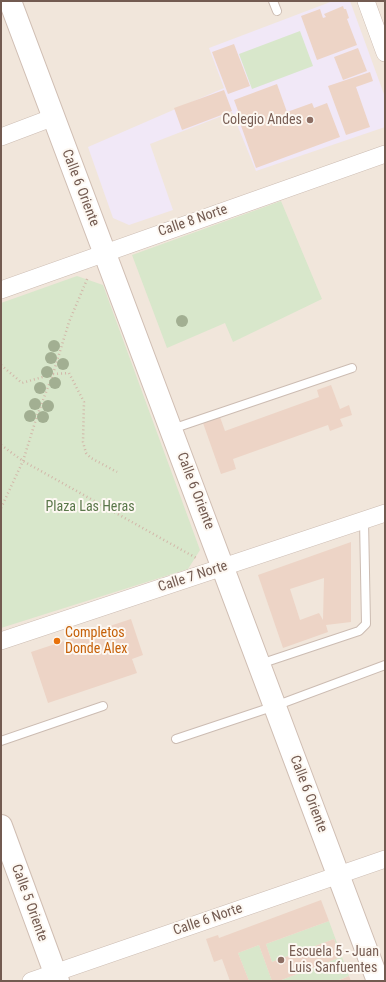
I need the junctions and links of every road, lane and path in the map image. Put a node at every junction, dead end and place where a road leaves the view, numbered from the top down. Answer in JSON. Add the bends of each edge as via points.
{"nodes":[{"id":1,"x":10,"y":1,"type":"edge"},
{"id":2,"x":273,"y":1,"type":"edge"},
{"id":3,"x":366,"y":1,"type":"edge"},
{"id":4,"x":277,"y":11,"type":"dead end"},
{"id":5,"x":385,"y":53,"type":"edge"},
{"id":6,"x":54,"y":117,"type":"junction"},
{"id":7,"x":1,"y":137,"type":"edge"},
{"id":8,"x":385,"y":154,"type":"edge"},
{"id":9,"x":105,"y":252,"type":"junction"},
{"id":10,"x":1,"y":290,"type":"edge"},
{"id":11,"x":1,"y":365,"type":"edge"},
{"id":12,"x":352,"y":368,"type":"dead end"},
{"id":13,"x":53,"y":374,"type":"junction"},
{"id":14,"x":171,"y":429,"type":"junction"},
{"id":15,"x":1,"y":445,"type":"edge"},
{"id":16,"x":23,"y":461,"type":"junction"},
{"id":17,"x":117,"y":472,"type":"dead end"},
{"id":18,"x":1,"y":508,"type":"edge"},
{"id":19,"x":385,"y":513,"type":"edge"},
{"id":20,"x":364,"y":520,"type":"junction"},
{"id":21,"x":220,"y":568,"type":"junction"},
{"id":22,"x":1,"y":641,"type":"edge"},
{"id":23,"x":260,"y":664,"type":"junction"},
{"id":24,"x":385,"y":665,"type":"edge"},
{"id":25,"x":103,"y":706,"type":"dead end"},
{"id":26,"x":275,"y":706,"type":"junction"},
{"id":27,"x":176,"y":738,"type":"dead end"},
{"id":28,"x":1,"y":741,"type":"edge"},
{"id":29,"x":1,"y":826,"type":"edge"},
{"id":30,"x":385,"y":859,"type":"edge"},
{"id":31,"x":338,"y":874,"type":"junction"},
{"id":32,"x":373,"y":974,"type":"edge"},
{"id":33,"x":56,"y":977,"type":"edge"},
{"id":34,"x":31,"y":981,"type":"edge"}],
"edges":[{"from":1,"to":6,"type":"main road","name":"Calle 6 Oriente"},
{"from":2,"to":4,"type":"lane"},
{"from":3,"to":5,"type":"street"},
{"from":6,"to":7,"type":"street"},
{"from":6,"to":9,"type":"main road","name":"Calle 6 Oriente"},
{"from":8,"to":9,"type":"street","name":"Calle 8 Norte"},
{"from":9,"to":10,"type":"street","name":"Calle 8 Norte"},
{"from":9,"to":13,"type":"path","via":[[86,280],[69,322]]},
{"from":9,"to":14,"type":"main road","name":"Calle 6 Oriente"},
{"from":11,"to":13,"type":"path","via":[[22,383]]},
{"from":12,"to":14,"type":"lane"},
{"from":13,"to":16,"type":"path"},
{"from":13,"to":17,"type":"path","via":[[69,373],[84,402],[83,442],[86,454]]},
{"from":14,"to":21,"type":"main road","name":"Calle 6 Oriente"},
{"from":15,"to":16,"type":"path"},
{"from":16,"to":18,"type":"path"},
{"from":16,"to":21,"type":"path"},
{"from":19,"to":20,"type":"street","name":"Calle 7 Norte"},
{"from":20,"to":21,"type":"street","name":"Calle 7 Norte"},
{"from":20,"to":23,"type":"lane","via":[[366,624],[359,631]]},
{"from":21,"to":22,"type":"street","name":"Calle 7 Norte"},
{"from":21,"to":23,"type":"main road","name":"Calle 6 Oriente"},
{"from":23,"to":26,"type":"main road","name":"Calle 6 Oriente"},
{"from":24,"to":26,"type":"lane"},
{"from":25,"to":28,"type":"lane"},
{"from":26,"to":27,"type":"lane"},
{"from":26,"to":31,"type":"main road","name":"Calle 6 Oriente"},
{"from":29,"to":33,"type":"main road","name":"Calle 5 Oriente"},
{"from":30,"to":31,"type":"street","name":"Calle 6 Norte"},
{"from":31,"to":32,"type":"main road","name":"Calle 6 Oriente"},
{"from":31,"to":33,"type":"street","name":"Calle 6 Norte"},
{"from":33,"to":34,"type":"street","name":"Calle 6 Norte"}]}
